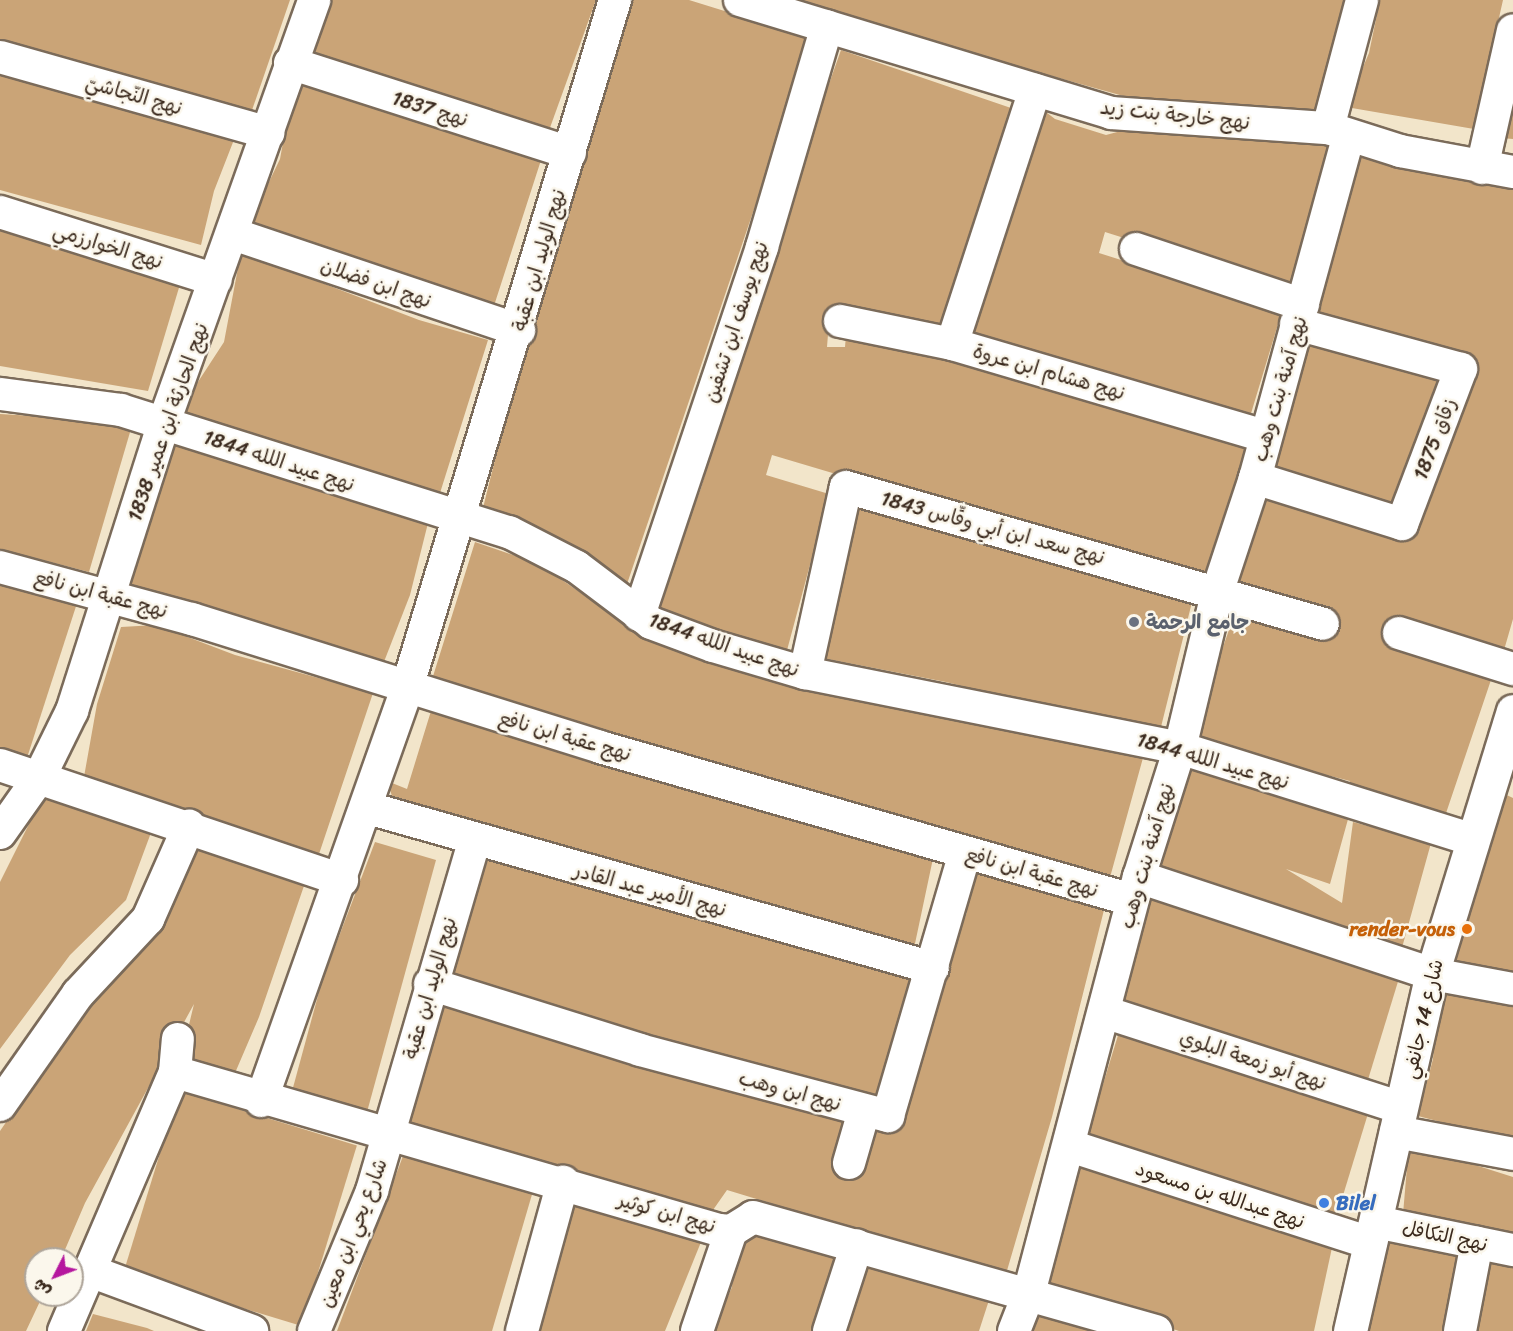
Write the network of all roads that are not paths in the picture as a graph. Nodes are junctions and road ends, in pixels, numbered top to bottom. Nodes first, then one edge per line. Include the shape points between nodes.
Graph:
1 (314, 0) edge
2 (615, 0) edge
3 (740, 0) edge
4 (1362, 0) edge
5 (827, 26) junction
6 (1513, 30) edge
7 (0, 57) edge
8 (290, 63) junction
9 (1035, 90) junction
10 (268, 133) junction
11 (1338, 134) junction
12 (570, 153) junction
13 (1482, 168) junction
14 (1513, 172) edge
15 (0, 212) edge
16 (233, 234) junction
17 (1136, 249) dead end
18 (216, 280) junction
19 (1300, 315) junction
20 (840, 321) dead end
21 (519, 330) junction
22 (952, 344) junction
23 (0, 394) edge
24 (163, 425) junction
25 (1265, 436) junction
26 (1255, 478) junction
27 (461, 519) junction
28 (0, 567) edge
29 (1218, 590) junction
30 (111, 596) junction
31 (639, 615) junction
32 (1323, 624) dead end
33 (1398, 633) dead end
34 (1513, 669) edge
35 (805, 673) junction
36 (407, 688) junction
37 (1513, 711) edge
38 (1180, 748) junction
39 (0, 765) edge
40 (1504, 772) edge
41 (39, 778) junction
42 (368, 808) junction
43 (189, 826) junction
44 (0, 833) edge
45 (1471, 839) junction
46 (474, 842) junction
47 (965, 853) junction
48 (342, 880) junction
49 (1136, 889) junction
50 (933, 968) junction
51 (1432, 974) junction
52 (430, 984) junction
53 (1513, 989) edge
54 (1104, 1012) junction
55 (178, 1039) dead end
56 (174, 1072) junction
57 (261, 1101) junction
58 (0, 1104) edge
59 (864, 1111) junction
60 (1399, 1120) junction
61 (388, 1135) junction
62 (1070, 1146) junction
63 (1513, 1154) edge
64 (849, 1163) dead end
65 (563, 1182) junction
66 (731, 1231) junction
67 (1374, 1232) junction
68 (1477, 1243) junction
69 (857, 1245) junction
70 (1513, 1250) edge
71 (90, 1271) junction
72 (1029, 1293) junction
73 (64, 1331) edge
74 (252, 1331) edge
75 (314, 1331) edge
76 (522, 1331) edge
77 (697, 1331) edge
78 (829, 1331) edge
79 (1014, 1331) edge
80 (1156, 1331) edge
81 (1350, 1331) edge
82 (1460, 1331) edge

1 - 8 street, نهج الحارثة ابن عمير 1838
2 - 12 street, نهج الوليد ابن عقبة
3 - 5 street, نهج خارجة بنت زيد
4 - 11 street, نهج آمنة بنت وهب
5 - 9 street, نهج خارجة بنت زيد
5 - 31 street, نهج يوسف ابن تشفين via 762,247
6 - 13 street
7 - 10 street, نهج النّجاشيّ
8 - 10 street, نهج الحارثة ابن عمير 1838
8 - 12 street, نهج 1837
9 - 11 street, نهج خارجة بنت زيد via 1111,113
9 - 22 street, نهج هشام ابن عروة
10 - 16 street, نهج الحارثة ابن عمير 1838
11 - 13 street, نهج خارجة بنت زيد
11 - 19 street, نهج آمنة بنت وهب
12 - 21 street, نهج الوليد ابن عقبة
13 - 14 street, نهج خارجة بنت زيد
15 - 18 street, نهج الخوارزمي
16 - 18 street, نهج الحارثة ابن عمير 1838
16 - 21 street, نهج ابن فضلان
17 - 19 street
18 - 24 street, نهج الحارثة ابن عمير 1838
19 - 25 street, نهج آمنة بنت وهب
19 - 26 street, زقاق 1875 via 1461,369 1402,524
20 - 22 street
21 - 27 street, نهج الوليد ابن عقبة
22 - 25 street, نهج هشام ابن عروة
23 - 24 street, نهج عبيد اللله 1844 via 121,410
24 - 27 street, نهج عبيد اللله 1844
24 - 30 street, نهج الحارثة ابن عمير 1838
25 - 26 street, نهج آمنة بنت وهب
26 - 29 street, نهج آمنة بنت وهب
27 - 31 street, نهج عبيد اللله 1844 via 543,546
27 - 36 street, نهج الوليد ابن عقبة
28 - 30 street, نهج عقبة ابن نافع
29 - 32 street, نهج سعد ابن أبي وقّاس 1843
29 - 35 street, نهج سعد ابن أبي وقّاس 1843 via 846,487
29 - 38 street, نهج آمنة بنت وهب
30 - 36 street, نهج عقبة ابن نافع
30 - 41 street, نهج الحارثة ابن عمير 1838 via 72,711
31 - 35 street, نهج عبيد اللله 1844 via 683,635
33 - 34 street
35 - 38 street, نهج عبيد اللله 1844
36 - 42 street, نهج الوليد ابن عقبة
36 - 47 street, نهج عقبة ابن نافع
37 - 40 street, شارع 14 جانفي
38 - 45 street, نهج عبيد اللله 1844
38 - 49 street, نهج آمنة بنت وهب
39 - 41 street
40 - 45 street, شارع 14 جانفي
41 - 43 street
41 - 44 street, نهج الحارثة ابن عمير 1838
42 - 46 street, نهج الأمير عبد القادر
42 - 48 street, نهج الوليد ابن عقبة
43 - 48 street
43 - 58 street via 148,919 78,994
45 - 51 street, شارع 14 جانفي
46 - 50 street, نهج الأمير عبد القادر
46 - 52 street, نهج الوليد ابن عقبة
47 - 49 street, نهج عقبة ابن نافع
47 - 50 street, نهج ابن وهب
48 - 57 street, نهج الوليد ابن عقبة
49 - 51 street, نهج عقبة ابن نافع
49 - 54 street, نهج آمنة بنت وهب
50 - 59 street, نهج ابن وهب via 891,1113
51 - 53 street, نهج عقبة ابن نافع
51 - 60 street, شارع 14 جانفي
52 - 59 street, نهج ابن وهب
52 - 61 street, نهج الوليد ابن عقبة
54 - 60 street, نهج أبو زمعة البلوي
54 - 62 street, نهج آمنة بنت وهب
55 - 56 street
56 - 57 street, نهج ابن كوثير
56 - 71 street
57 - 61 street, نهج ابن كوثير
59 - 64 street
60 - 63 street, نهج أبو زمعة البلوي
60 - 67 street, شارع 14 جانفي
61 - 65 street, نهج ابن كوثير
61 - 75 street, شارع يحي ابن معين via 360,1227
62 - 67 street, نهج عبدالله بن مسعود
62 - 72 street, نهج آمنة بنت وهب
65 - 66 street, نهج ابن كوثير
65 - 76 street
66 - 69 street, نهج ابن كوثير via 753,1217
66 - 77 street
67 - 68 street, نهج التكافل
67 - 81 street, شارع 14 جانفي
68 - 70 street, نهج التكافل
68 - 82 street
69 - 72 street, نهج ابن كوثير
69 - 78 street
71 - 73 street
71 - 74 street
72 - 79 street, نهج آمنة بنت وهب
72 - 80 street, نهج ابن كوثير

